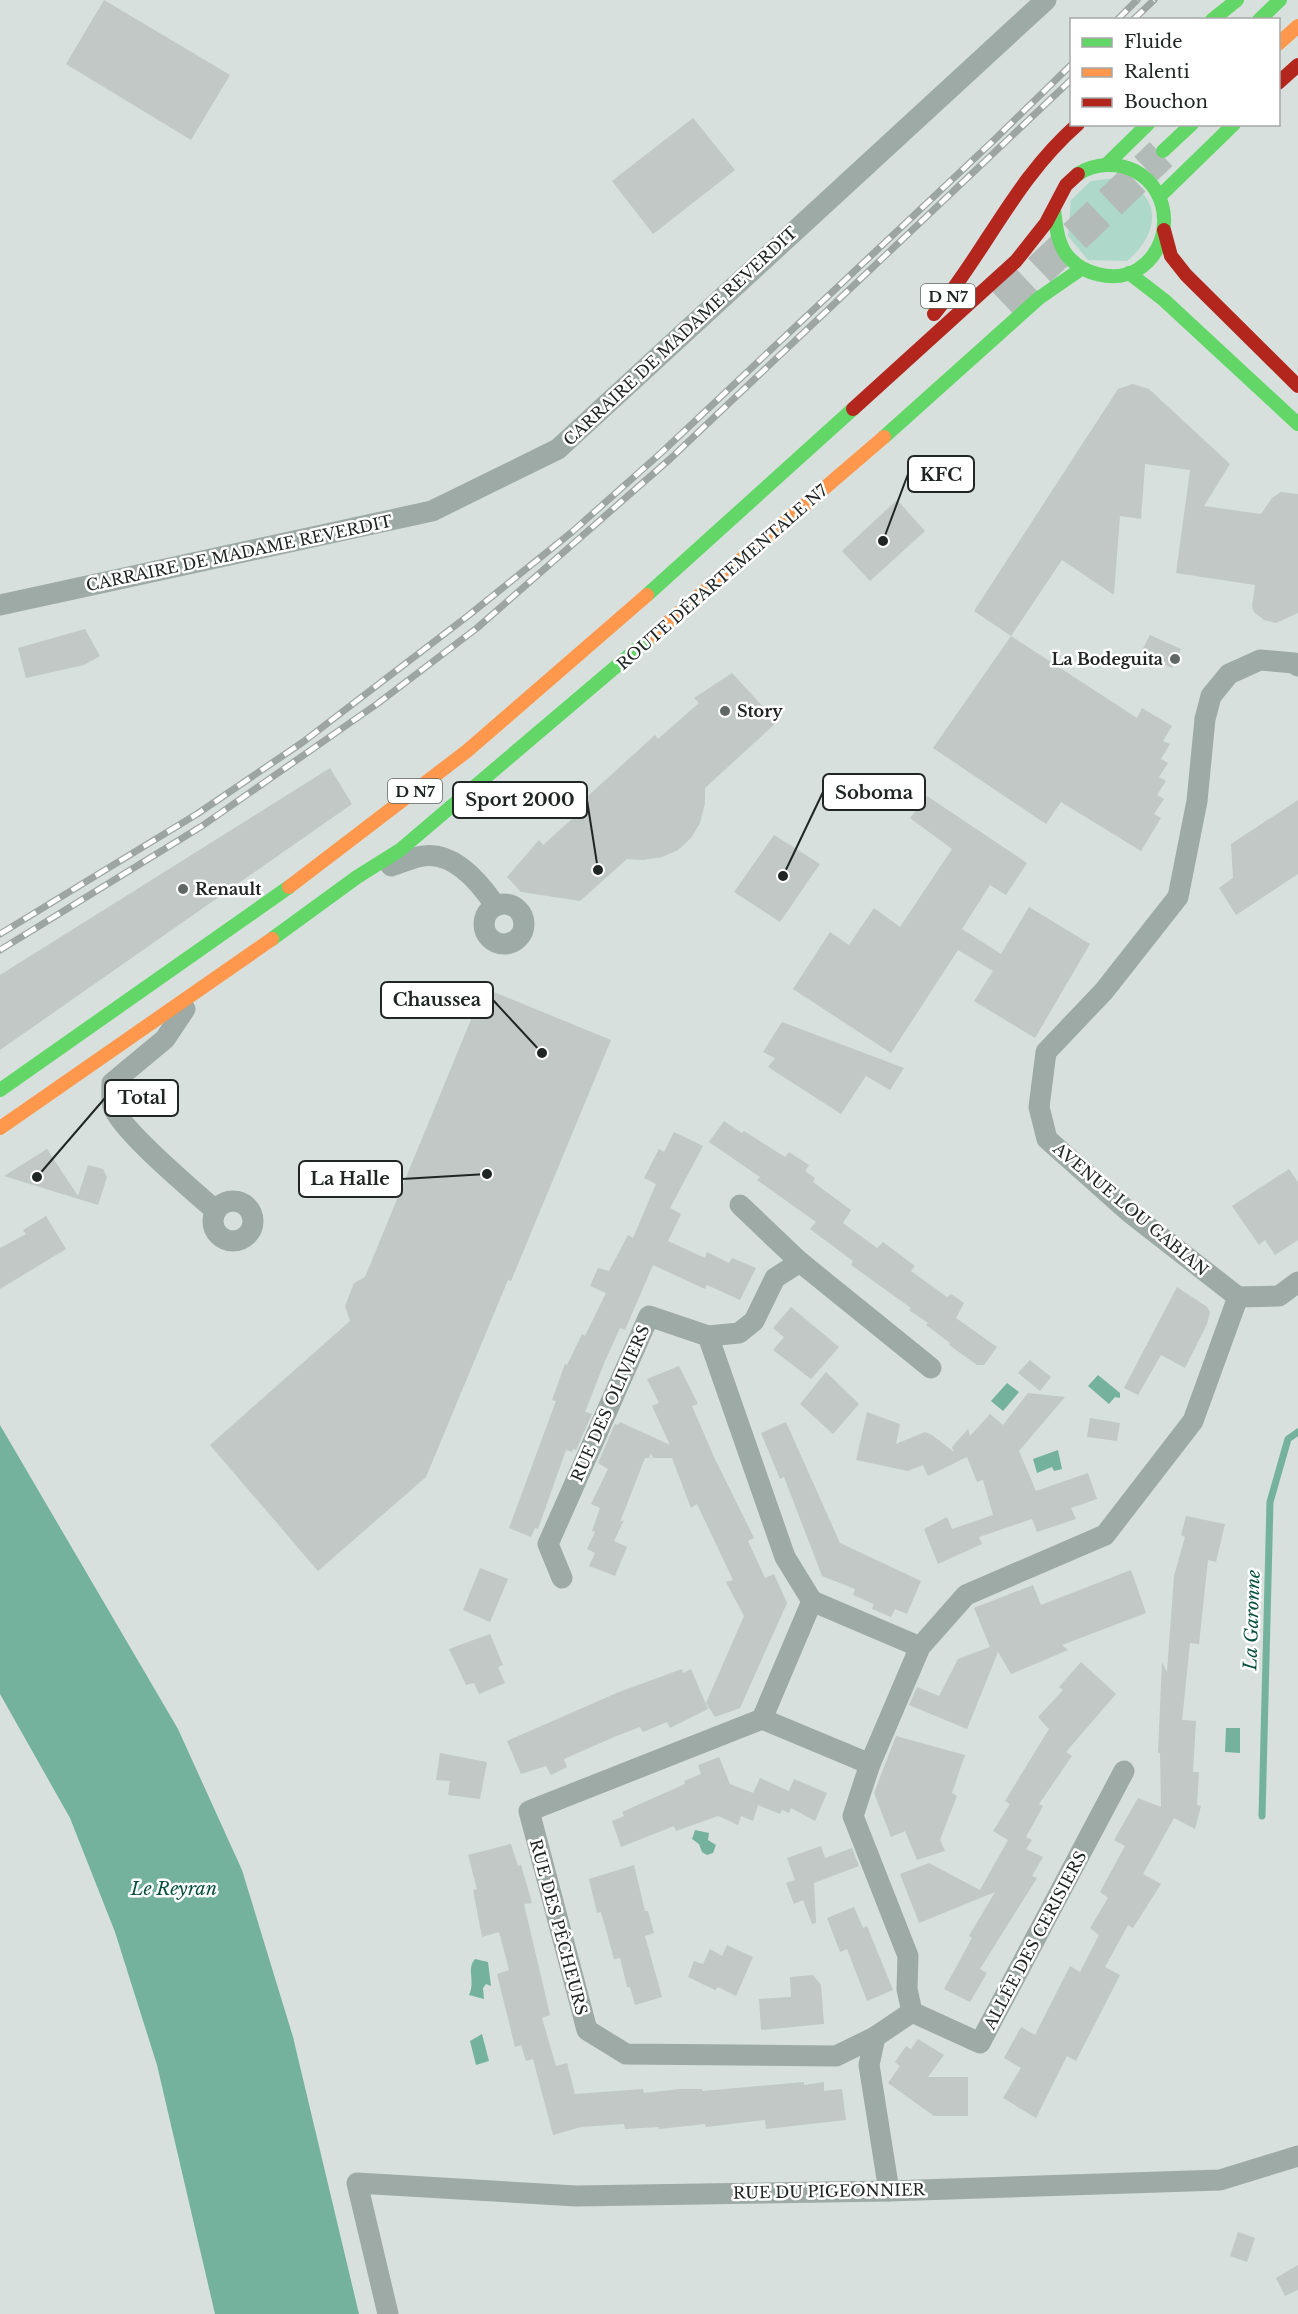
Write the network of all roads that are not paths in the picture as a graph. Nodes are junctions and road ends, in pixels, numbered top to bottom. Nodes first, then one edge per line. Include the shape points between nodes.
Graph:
1 (1046, 0) edge
2 (1237, 0) edge
3 (1280, 0) edge
4 (1214, 18) edge
5 (1261, 18) edge
6 (1298, 26) edge
7 (1280, 42) edge
8 (1298, 65) edge
9 (1280, 81) edge
10 (1298, 83) edge
11 (1280, 92) edge
12 (1076, 126) edge
13 (1146, 126) edge
14 (1190, 126) edge
15 (1232, 126) edge
16 (1163, 152) tunnel mouth
17 (1107, 164) junction
18 (1160, 196) junction
19 (1053, 210) junction
20 (1164, 230) junction
21 (1081, 269) junction
22 (1129, 273) junction
23 (1298, 386) edge
24 (1298, 424) edge
25 (801, 454) junction
26 (732, 548) dead end
27 (0, 605) edge
28 (1298, 666) edge
29 (357, 877) junction
30 (495, 905) dead end
31 (194, 996) junction
32 (0, 1090) edge
33 (0, 1128) edge
34 (740, 1204) dead end
35 (216, 1211) dead end
36 (800, 1262) junction
37 (1298, 1282) edge
38 (1238, 1297) junction
39 (708, 1336) junction
40 (931, 1368) dead end
41 (562, 1578) dead end
42 (812, 1601) junction
43 (920, 1647) junction
44 (762, 1719) junction
45 (870, 1764) junction
46 (1124, 1771) dead end
47 (912, 2012) junction
48 (875, 2037) junction
49 (1298, 2156) edge
50 (889, 2191) junction
51 (388, 2314) edge

1 - 27 street, CARRAIRE DE MADAME REVERDIT via 558,449 432,511
2 - 4 main road
3 - 5 main road
6 - 7 main road
8 - 9 main road
10 - 11 street
12 - 25 main road, D N7 via 1024,180 938,310 843,403
13 - 17 main road
14 - 16 main road
15 - 18 main road
17 - 18 main road via 1138,172
17 - 19 main road via 1072,177
18 - 20 main road via 1165,212
19 - 21 main road via 1058,244
19 - 25 main road, D N7 via 1016,261
20 - 22 main road via 1152,256
20 - 23 main road via 1171,256 1186,274
21 - 22 main road via 1109,277
21 - 29 main road, ROUTE DÉPARTEMENTALE N7 via 1039,298 851,467 483,782 400,850
22 - 24 main road via 1164,300
25 - 32 main road, D N7 via 647,595 467,751 329,859
26 - 29 main road, ROUTE DÉPARTEMENTALE N7 / D N7 via 392,841
28 - 38 street, AVENUE LOU GABIAN via 1260,660 1229,674 1211,696 1197,801 1178,897 1104,991 1046,1052 1039,1107 1047,1139 1130,1212
29 - 30 street, ROUTE DÉPARTEMENTALE N7 via 433,855 462,867
29 - 31 main road, ROUTE DÉPARTEMENTALE N7 / D N7
31 - 33 main road, ROUTE DÉPARTEMENTALE N7 / D N7
31 - 35 street, ROUTE DÉPARTEMENTALE N7 via 165,1039 112,1083 113,1106 142,1142
34 - 36 street
36 - 39 street via 775,1278 754,1321 739,1333
36 - 40 street
37 - 38 street via 1279,1296
38 - 43 street via 1193,1421 1106,1535 966,1595
39 - 41 street, RUE DES OLIVIERS via 649,1316 548,1544
39 - 42 street via 785,1557
42 - 43 street
42 - 44 street
43 - 45 street
44 - 45 street
44 - 48 street, RUE DES PÊCHEURS via 529,1811 587,2030 626,2054 836,2056
45 - 47 street via 853,1816 908,1956 907,1989
46 - 47 street, ALLÉE DES CERISIERS via 981,2043
47 - 48 street
48 - 50 street via 870,2065
49 - 50 street, RUE DU PIGEONNIER via 1220,2180
50 - 51 street, RUE DU PIGEONNIER via 576,2196 357,2183

